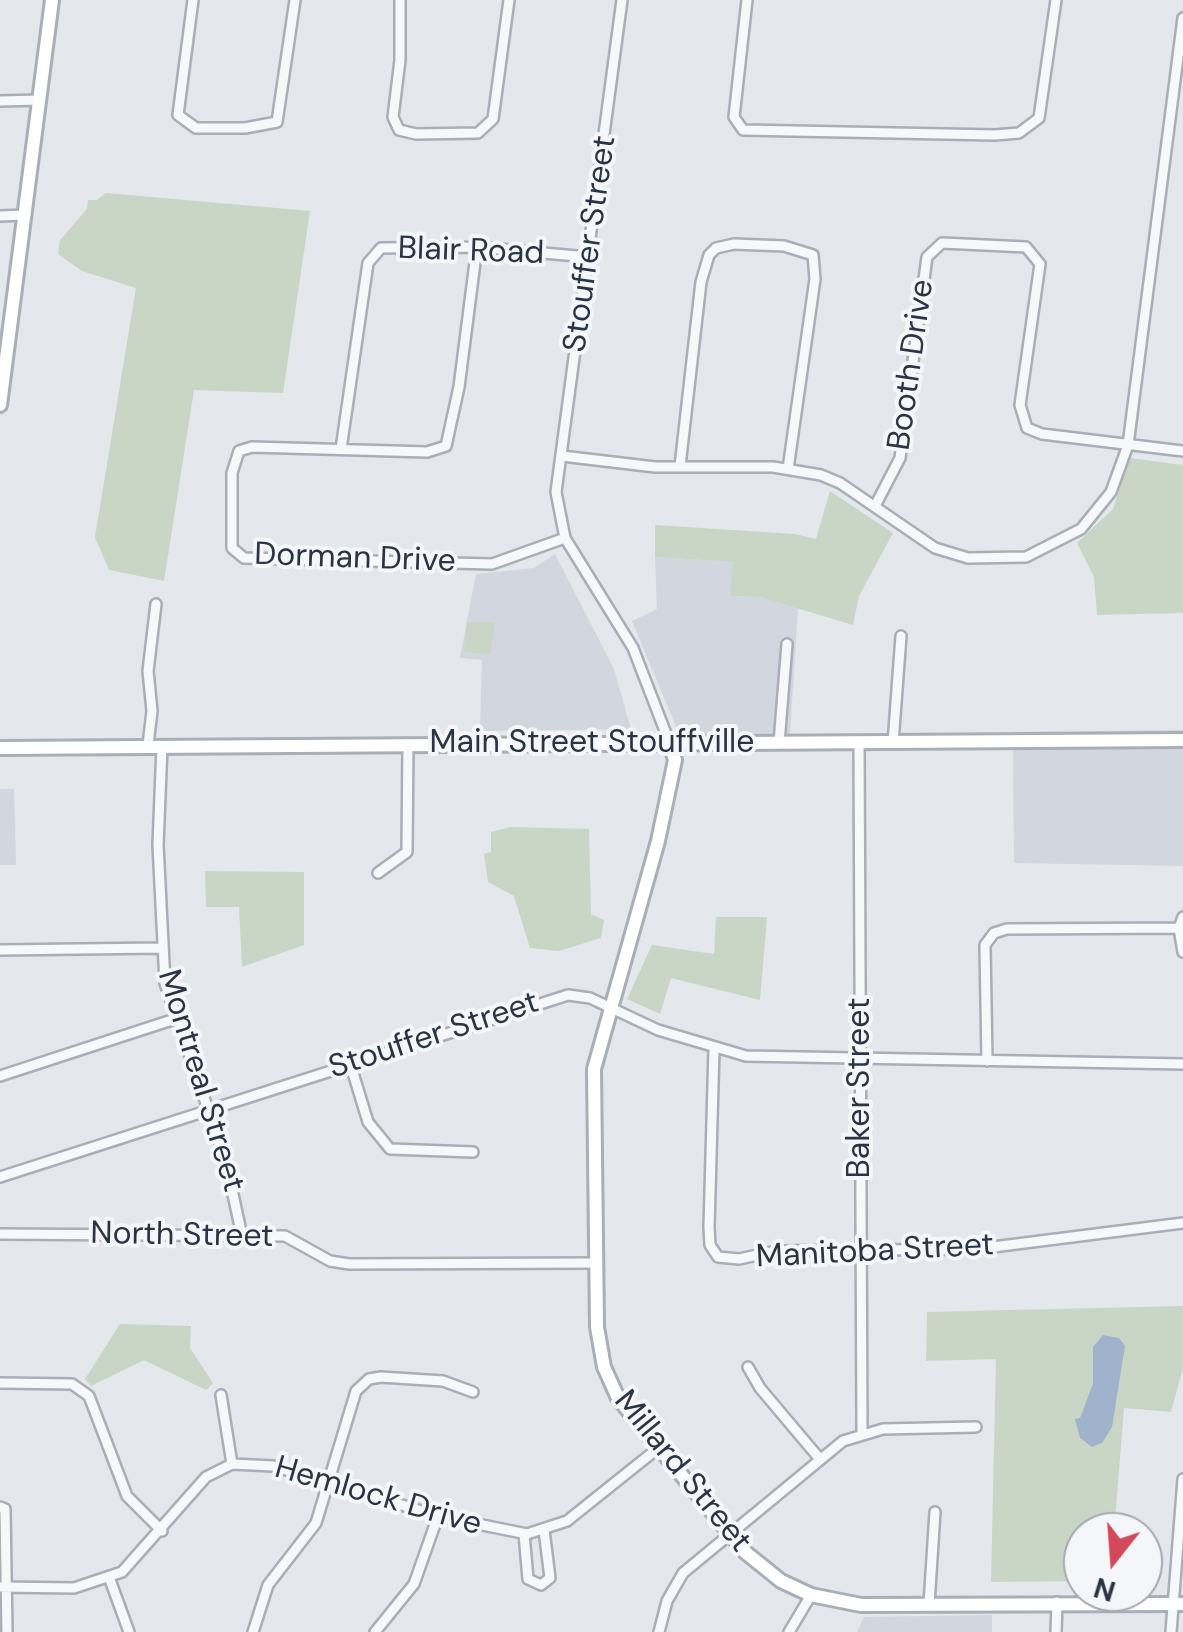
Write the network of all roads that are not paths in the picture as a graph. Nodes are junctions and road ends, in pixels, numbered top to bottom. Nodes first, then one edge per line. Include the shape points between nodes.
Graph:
1 (52, 0) edge
2 (192, 0) edge
3 (296, 0) edge
4 (400, 0) edge
5 (509, 0) edge
6 (622, 0) edge
7 (747, 0) edge
8 (1056, 0) edge
9 (1183, 18) edge
10 (40, 100) junction
11 (0, 101) edge
12 (26, 215) junction
13 (0, 216) edge
14 (476, 247) junction
15 (588, 258) junction
16 (0, 405) edge
17 (1128, 445) junction
18 (341, 448) junction
19 (1183, 451) edge
20 (562, 456) junction
21 (680, 466) junction
22 (788, 469) junction
23 (876, 506) junction
24 (565, 538) junction
25 (156, 604) dead end
26 (900, 636) dead end
27 (787, 644) dead end
28 (1183, 740) edge
29 (779, 743) junction
30 (860, 743) junction
31 (893, 743) junction
32 (408, 744) junction
33 (670, 744) junction
34 (155, 746) junction
35 (0, 748) edge
36 (378, 873) dead end
37 (1183, 916) edge
38 (1179, 928) junction
39 (160, 948) junction
40 (0, 950) edge
41 (1183, 952) edge
42 (612, 1008) junction
43 (178, 1018) junction
44 (714, 1049) junction
45 (860, 1060) junction
46 (987, 1061) junction
47 (350, 1063) junction
48 (1183, 1064) edge
49 (0, 1076) edge
50 (207, 1110) junction
51 (472, 1152) dead end
52 (0, 1178) edge
53 (1183, 1223) edge
54 (0, 1234) edge
55 (242, 1236) junction
56 (862, 1251) junction
57 (596, 1264) junction
58 (748, 1367) dead end
59 (0, 1383) edge
60 (473, 1392) dead end
61 (221, 1395) dead end
62 (976, 1428) dead end
63 (862, 1432) junction
64 (657, 1449) junction
65 (819, 1458) junction
66 (232, 1464) junction
67 (1183, 1479) edge
68 (328, 1482) junction
69 (0, 1507) edge
70 (935, 1512) dead end
71 (438, 1516) junction
72 (544, 1530) junction
73 (162, 1531) junction
74 (728, 1533) junction
75 (524, 1534) junction
76 (109, 1578) junction
77 (3, 1587) edge
78 (811, 1595) junction
79 (1057, 1602) junction
80 (930, 1604) junction
81 (1176, 1604) edge
82 (7, 1632) edge
83 (130, 1632) edge
84 (253, 1632) edge
85 (375, 1632) edge
86 (659, 1632) edge
87 (789, 1632) edge
88 (1056, 1632) edge
89 (1171, 1632) edge

1 - 10 street
2 - 3 street via 178,115 196,128 262,128 279,117
4 - 5 street via 392,116 400,130 442,134 478,133 492,119
6 - 15 street, Stouffer Street
7 - 8 street via 734,117 743,130 995,135 1029,129 1040,118
9 - 17 street
10 - 11 street
10 - 12 street
12 - 13 street
12 - 16 street
14 - 15 street, Blair Road
14 - 18 street, Blair Road via 392,246 373,254
14 - 18 street, Dorman Drive via 446,446 428,452
15 - 20 street, Stouffer Street
17 - 19 street
17 - 23 street via 1101,508 1081,529 1026,557 994,561 948,553
17 - 23 street, Booth Drive via 1027,428 1020,405 1040,264 1026,247 942,243 927,257 900,458
18 - 24 street, Dorman Drive via 239,451 230,537 237,554 492,564
20 - 21 street
20 - 24 street, Stouffer Street via 556,492
21 - 22 street
21 - 22 street via 702,282 716,248 734,244 813,255
22 - 23 street via 840,483
24 - 33 street, Stouffer Street via 633,648
25 - 34 street, Montreal Street via 148,670
26 - 31 street
27 - 29 street
28 - 31 street, Main Street Stouffville
29 - 30 street, Main Street Stouffville
29 - 33 street, Main Street Stouffville
30 - 31 street, Main Street Stouffville
30 - 45 street, Baker Street
32 - 33 street, Main Street Stouffville
32 - 34 street, Main Street Stouffville
32 - 36 street via 407,852
33 - 42 street, Stouffer Street via 675,760 658,842
34 - 35 street, Main Street Stouffville
34 - 39 street, Montreal Street
37 - 38 street
38 - 41 street
38 - 46 street via 994,933 985,944
39 - 40 street
39 - 43 street, Montreal Street
42 - 44 street
42 - 47 street, Stouffer Street via 578,995 551,998
42 - 57 street, Millard Street via 594,1070
43 - 49 street
43 - 50 street, Montreal Street
44 - 45 street via 764,1058
44 - 56 street, Manitoba Street via 709,1227 718,1257
45 - 46 street
45 - 56 street, Baker Street
46 - 48 street
47 - 50 street, Stouffer Street
47 - 51 street via 368,1122 390,1150
50 - 52 street, Stouffer Street
50 - 55 street, Montreal Street
53 - 56 street, Manitoba Street via 977,1249
54 - 55 street, North Street
55 - 57 street, North Street via 285,1236 338,1264
56 - 63 street, Baker Street
57 - 64 street, Millard Street via 604,1367 618,1398
58 - 65 street
59 - 73 street via 72,1384 89,1396 127,1496
60 - 68 street via 444,1380 369,1379 352,1400
61 - 66 street
62 - 63 street
63 - 65 street
64 - 72 street, Hemlock Drive via 568,1521
64 - 74 street, Millard Street
65 - 74 street
66 - 68 street, Hemlock Drive via 273,1466
66 - 73 street, Hemlock Drive via 206,1476
67 - 81 street
68 - 71 street, Hemlock Drive
68 - 84 street via 316,1523 268,1585
69 - 77 street
70 - 80 street
71 - 75 street, Hemlock Drive
71 - 85 street via 414,1584
72 - 75 street, Hemlock Drive
72 - 75 street via 550,1578 542,1585 528,1579
73 - 76 street, Hemlock Drive
74 - 78 street, Millard Street via 762,1568
74 - 86 street via 676,1582
76 - 77 street, Hemlock Drive via 74,1588
76 - 83 street
77 - 82 street
78 - 80 street, Millard Street via 839,1603
78 - 87 street
79 - 80 street, Millard Street
79 - 81 street, Millard Street
79 - 88 street
81 - 89 street

